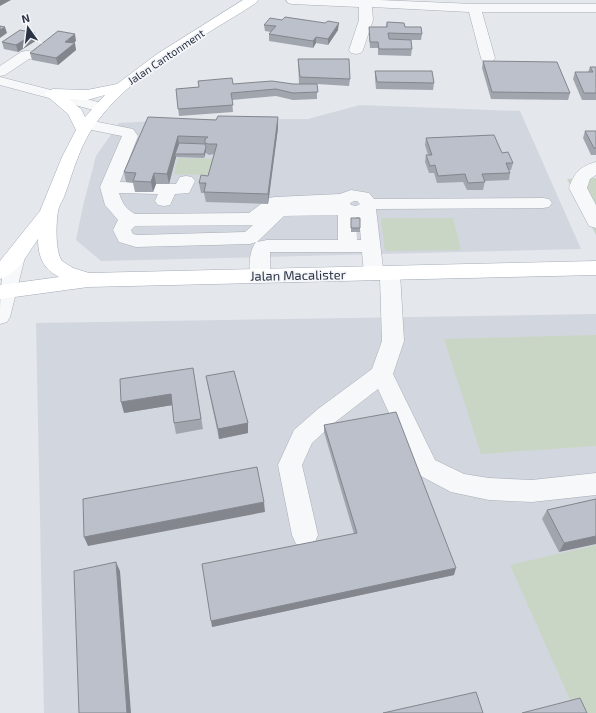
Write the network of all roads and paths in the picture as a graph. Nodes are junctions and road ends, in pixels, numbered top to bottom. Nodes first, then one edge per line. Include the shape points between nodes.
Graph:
1 (252, 0) edge
2 (292, 0) edge
3 (418, 3) edge
4 (365, 4) junction
5 (474, 8) junction
6 (596, 8) edge
7 (356, 50) dead end
8 (36, 51) edge
9 (488, 58) dead end
10 (0, 72) edge
11 (0, 81) edge
12 (122, 87) junction
13 (52, 94) junction
14 (101, 107) junction
15 (86, 127) junction
16 (596, 166) edge
17 (186, 181) dead end
18 (109, 186) junction
19 (168, 189) junction
20 (544, 203) dead end
21 (345, 206) junction
22 (368, 206) junction
23 (49, 210) junction
24 (132, 220) junction
25 (158, 220) junction
26 (596, 222) edge
27 (348, 246) junction
28 (371, 246) junction
29 (14, 257) joint
30 (596, 268) edge
31 (382, 273) junction
32 (260, 276) junction
33 (88, 280) junction
34 (2, 285) edge
35 (0, 317) edge
36 (382, 374) junction
37 (596, 484) edge
38 (304, 535) dead end

1 - 12 main road, Jalan Cantonment via 164,56
2 - 4 street
3 - 4 street
3 - 5 street
4 - 7 street via 366,20
5 - 6 street
5 - 9 street
8 - 10 street
11 - 13 street
12 - 13 main road via 87,95
12 - 14 main road, Jalan Cantonment
13 - 14 street
13 - 15 main road via 75,112
14 - 15 main road, Jalan Cantonment
15 - 18 street via 127,132 130,136
15 - 23 main road, Jalan Cantonment via 74,147
16 - 26 street via 582,176 578,188
17 - 19 street via 183,189
18 - 19 street
18 - 24 street via 114,205
19 - 25 street
20 - 22 street
21 - 22 street via 351,195 366,199
21 - 24 street via 279,211 250,238 136,241 126,238 122,230 126,223
21 - 25 street via 275,202 254,219
21 - 27 street
22 - 28 street
23 - 29 main road
23 - 33 main road via 49,257 54,266
24 - 25 street
27 - 28 street
27 - 32 street via 262,247
28 - 31 street
29 - 34 street
30 - 31 main road, Jalan Macalister
31 - 32 main road, Jalan Macalister
31 - 36 street via 393,341
32 - 33 main road, Jalan Macalister
33 - 34 main road, Jalan Macalister
34 - 35 street
36 - 37 street via 426,467 460,484 489,489 532,491
36 - 38 street via 326,416 303,437 290,465

